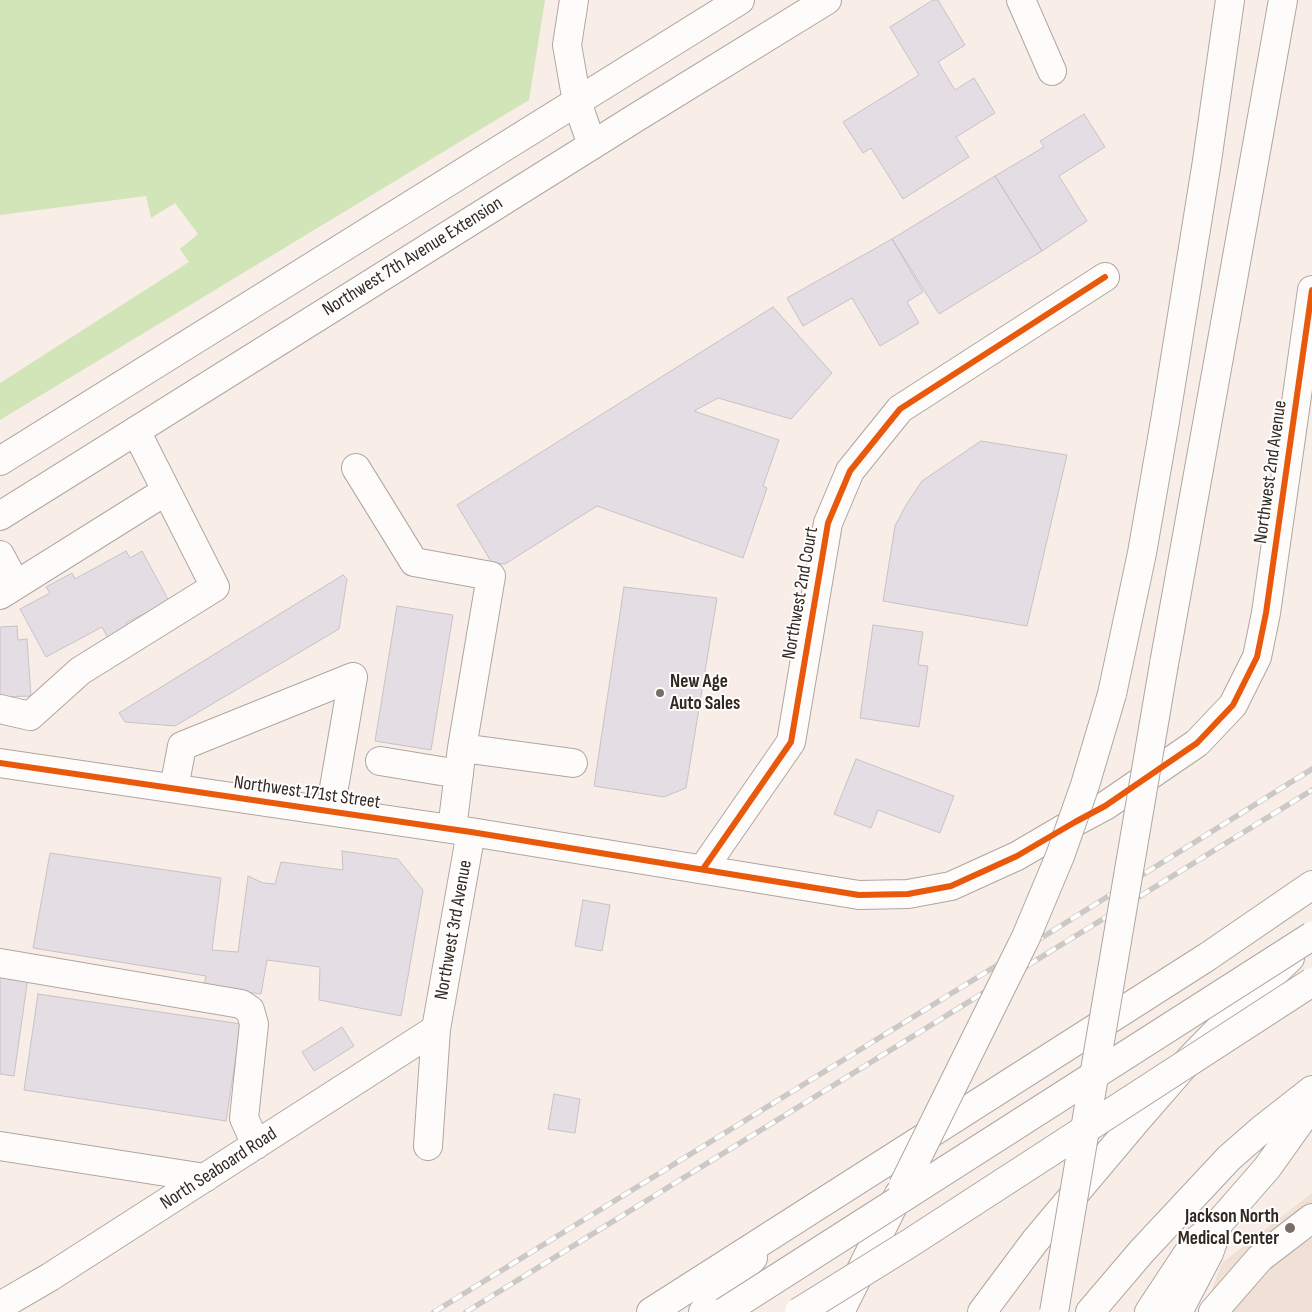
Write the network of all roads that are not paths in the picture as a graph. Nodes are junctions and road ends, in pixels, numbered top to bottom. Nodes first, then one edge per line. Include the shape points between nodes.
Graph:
1 (574, 0) edge
2 (740, 0) edge
3 (828, 0) edge
4 (1021, 0) edge
5 (1230, 0) edge
6 (1283, 0) edge
7 (1052, 71) dead end
8 (577, 102) junction
9 (592, 145) junction
10 (1104, 277) dead end
11 (1312, 290) edge
12 (136, 431) junction
13 (0, 461) edge
14 (356, 468) dead end
15 (166, 491) junction
16 (0, 516) edge
17 (0, 555) edge
18 (8, 590) edge
19 (0, 709) edge
20 (380, 761) dead end
21 (460, 761) junction
22 (0, 763) edge
23 (573, 763) dead end
24 (174, 788) junction
25 (1104, 806) joint
26 (330, 811) junction
27 (462, 830) junction
28 (703, 869) junction
29 (1312, 885) edge
30 (1312, 938) edge
31 (0, 963) edge
32 (1312, 982) edge
33 (436, 1029) junction
34 (1312, 1090) edge
35 (1312, 1105) edge
36 (256, 1145) junction
37 (0, 1146) edge
38 (428, 1146) dead end
39 (205, 1178) junction
40 (1312, 1218) edge
41 (1219, 1223) junction
42 (781, 1228) junction
43 (0, 1306) edge
44 (651, 1312) edge
45 (703, 1312) edge
46 (724, 1312) edge
47 (799, 1312) edge
48 (840, 1312) edge
49 (982, 1312) edge
50 (1054, 1312) edge
51 (1090, 1312) edge
52 (1149, 1312) edge
53 (1178, 1312) edge
54 (1213, 1312) edge

1 - 8 main road via 567,45
2 - 8 main road
3 - 9 main road, Northwest 7th Avenue Extension
4 - 7 main road
5 - 48 main road, bridge via 1207,161 1142,553 1112,694 1085,785 1026,937
6 - 50 main road, bridge via 1164,664
8 - 9 main road
8 - 13 main road
9 - 12 main road, Northwest 7th Avenue Extension
10 - 28 main road, Northwest 2nd Court via 900,409 850,471 828,523 791,742
11 - 25 main road, Northwest 2nd Avenue via 1257,658 1234,705 1198,743
12 - 15 main road
12 - 16 main road, Northwest 7th Avenue Extension
14 - 21 main road, Northwest 3rd Avenue via 414,562 491,576
15 - 18 main road
15 - 19 main road via 215,587 80,671 30,716
17 - 18 main road
20 - 21 main road
21 - 23 main road
21 - 27 main road, Northwest 3rd Avenue
22 - 24 main road, Northwest 171st Street
24 - 26 main road, Northwest 171st Street
24 - 26 main road via 182,746 353,677
25 - 28 main road, Northwest 171st Street via 1017,856 951,886 908,894 859,894
26 - 27 main road, Northwest 171st Street
27 - 28 main road, Northwest 171st Street
27 - 33 main road, Northwest 3rd Avenue
29 - 42 main road via 1198,962
30 - 46 main road, bridge
30 - 49 main road via 1190,1059 1035,1241
31 - 36 main road via 241,1004 250,1010 254,1024 244,1118
32 - 47 main road, bridge
33 - 36 main road, North Seaboard Road
33 - 38 main road, Northwest 3rd Avenue
34 - 51 main road via 1229,1158
35 - 41 main road via 1267,1168
36 - 39 main road, North Seaboard Road
37 - 39 main road
39 - 43 main road, North Seaboard Road
40 - 54 main road via 1260,1258
41 - 52 main road via 1196,1241
41 - 53 main road via 1209,1253
42 - 44 main road
42 - 45 main road

